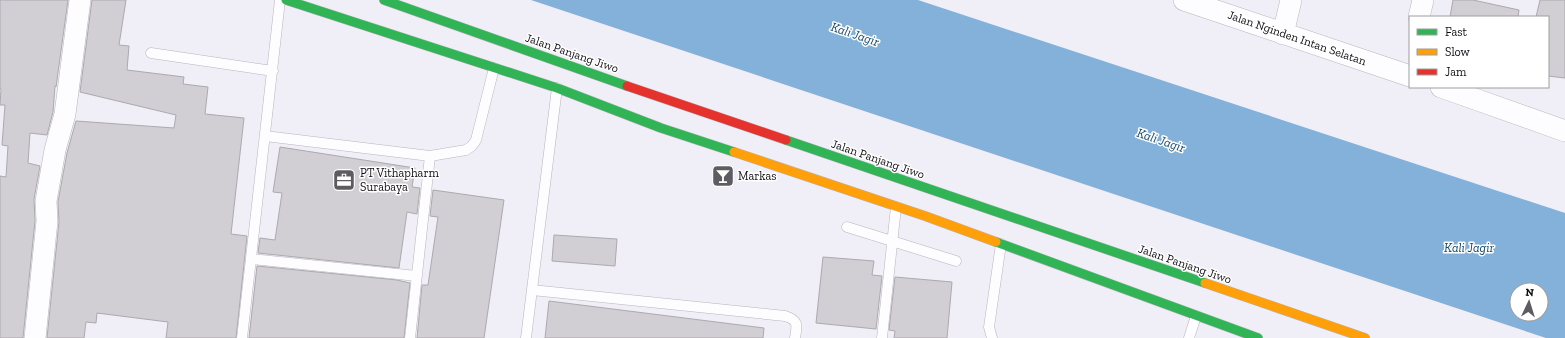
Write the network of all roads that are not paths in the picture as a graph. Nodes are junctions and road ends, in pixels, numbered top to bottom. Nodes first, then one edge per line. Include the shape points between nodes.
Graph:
1 (80, 0) edge
2 (280, 0) edge
3 (286, 0) edge
4 (384, 0) edge
5 (1184, 0) edge
6 (1291, 0) edge
7 (1423, 0) edge
8 (1419, 16) edge
9 (1283, 34) junction
10 (151, 53) dead end
11 (494, 68) junction
12 (1409, 70) edge
13 (273, 71) junction
14 (557, 88) junction
15 (1444, 88) edge
16 (621, 98) junction
17 (670, 101) junction
18 (664, 109) dead end
19 (661, 118) dead end
20 (661, 128) junction
21 (1565, 131) edge
22 (265, 136) junction
23 (430, 156) junction
24 (896, 207) junction
25 (846, 227) dead end
26 (893, 242) junction
27 (1001, 244) junction
28 (251, 259) junction
29 (956, 261) dead end
30 (417, 276) junction
31 (532, 290) junction
32 (1196, 316) junction
33 (35, 338) edge
34 (242, 338) edge
35 (410, 338) edge
36 (526, 338) edge
37 (796, 338) edge
38 (882, 338) edge
39 (992, 338) edge
40 (1189, 338) edge
41 (1258, 338) edge
42 (1365, 338) edge

1 - 33 street via 65,114 55,150 46,201 47,221
2 - 13 lane
3 - 11 main road, Jalan Panjang Jiwo
4 - 16 main road, Jalan Panjang Jiwo
5 - 9 street, Jalan Nginden Intan Selatan
6 - 9 street
7 - 8 street
9 - 12 street, Jalan Nginden Intan Selatan
10 - 13 lane
11 - 14 main road, Jalan Panjang Jiwo
11 - 23 lane via 476,140 472,146 466,150
13 - 22 lane
14 - 16 main road, Jalan Panjang Jiwo
14 - 31 lane
15 - 21 street
16 - 17 main road, Jalan Panjang Jiwo
16 - 20 main road, Jalan Panjang Jiwo
17 - 18 main road
17 - 42 main road, Jalan Panjang Jiwo
19 - 20 main road
20 - 24 main road, Jalan Panjang Jiwo
22 - 23 lane
22 - 28 lane
23 - 30 lane
24 - 26 lane
24 - 27 main road, Jalan Panjang Jiwo
25 - 26 lane
26 - 29 lane
26 - 38 lane
27 - 32 main road, Jalan Panjang Jiwo
27 - 39 lane via 990,326
28 - 30 lane
28 - 34 lane
30 - 35 lane
31 - 36 lane
31 - 37 lane via 785,316 795,321
32 - 40 lane
32 - 41 main road, Jalan Panjang Jiwo

